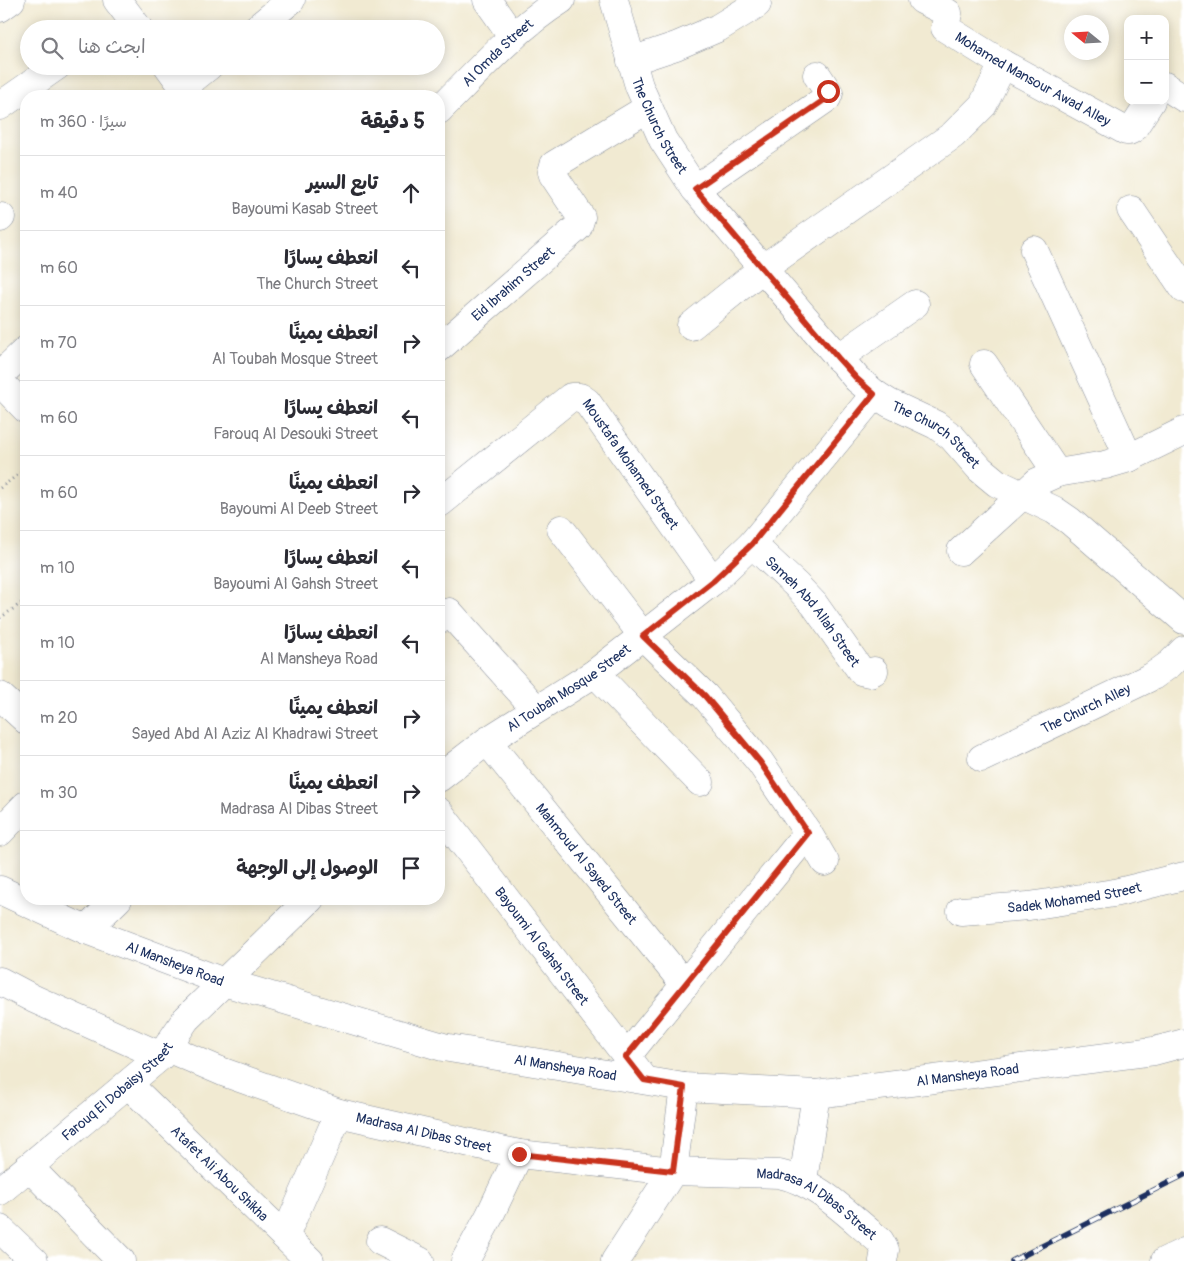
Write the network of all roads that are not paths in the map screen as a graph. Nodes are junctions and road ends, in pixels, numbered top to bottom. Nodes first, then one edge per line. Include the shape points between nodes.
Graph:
1 (11, 0) edge
2 (291, 0) edge
3 (487, 0) edge
4 (561, 0) edge
5 (614, 0) edge
6 (922, 0) edge
7 (758, 4) dead end
8 (0, 8) edge
9 (267, 20) edge
10 (513, 37) junction
11 (631, 61) junction
12 (1003, 64) junction
13 (44, 75) edge
14 (194, 75) edge
15 (817, 75) dead end
16 (181, 83) edge
17 (1169, 89) edge
18 (23, 90) edge
19 (20, 92) edge
20 (1184, 98) edge
21 (445, 104) edge
22 (1148, 105) edge
23 (0, 106) edge
24 (648, 108) junction
25 (695, 189) junction
26 (1132, 210) dead end
27 (1034, 250) dead end
28 (762, 269) junction
29 (1184, 288) edge
30 (915, 304) dead end
31 (691, 326) dead end
32 (445, 343) edge
33 (20, 356) edge
34 (838, 358) junction
35 (984, 364) dead end
36 (0, 375) edge
37 (0, 382) edge
38 (874, 394) junction
39 (20, 403) edge
40 (1184, 431) edge
41 (1129, 458) junction
42 (1057, 473) junction
43 (1021, 496) junction
44 (445, 499) edge
45 (561, 528) dead end
46 (752, 544) junction
47 (961, 551) dead end
48 (713, 581) junction
49 (445, 617) edge
50 (1184, 620) edge
51 (643, 636) junction
52 (1184, 650) edge
53 (874, 671) dead end
54 (595, 673) junction
55 (0, 696) edge
56 (536, 710) junction
57 (20, 714) edge
58 (487, 741) junction
59 (982, 758) dead end
60 (445, 773) edge
61 (700, 782) dead end
62 (20, 811) edge
63 (445, 820) edge
64 (0, 832) edge
65 (808, 833) junction
66 (825, 862) dead end
67 (1184, 876) edge
68 (0, 890) edge
69 (20, 899) edge
70 (32, 905) edge
71 (112, 905) edge
72 (304, 905) edge
73 (961, 911) dead end
74 (86, 930) junction
75 (0, 981) edge
76 (224, 982) junction
77 (685, 985) junction
78 (1184, 1043) edge
79 (164, 1052) junction
80 (626, 1057) junction
81 (644, 1080) junction
82 (128, 1084) junction
83 (684, 1087) junction
84 (816, 1094) junction
85 (339, 1113) junction
86 (519, 1154) junction
87 (29, 1167) junction
88 (673, 1171) junction
89 (803, 1181) junction
90 (0, 1191) edge
91 (0, 1228) edge
92 (285, 1236) junction
93 (380, 1241) dead end
94 (881, 1251) edge
95 (1184, 1252) edge
96 (34, 1261) edge
97 (121, 1261) edge
98 (310, 1261) edge
99 (420, 1261) edge
100 (466, 1261) edge
101 (615, 1261) edge
102 (1165, 1261) edge

1 - 8 street
2 - 9 street
3 - 10 street
4 - 10 street, Al Omda Street
5 - 11 street, The Church Street
6 - 12 street, Mohamed Mansour Awad Alley via 948,13 945,28
7 - 11 street via 718,28
10 - 21 street, Al Omda Street
11 - 24 street, The Church Street
12 - 22 street, Mohamed Mansour Awad Alley via 1128,131 1133,129
12 - 28 street via 983,105 953,135
13 - 18 street
14 - 16 street
15 - 25 street via 829,92 827,98
17 - 20 street
19 - 23 street
24 - 25 street, The Church Street via 663,140
24 - 32 street, Eid Ibrahim Street via 554,165 553,175 581,217 578,227
25 - 28 street, The Church Street
26 - 29 street
27 - 41 street
28 - 31 street
28 - 34 street, The Church Street
30 - 34 street
33 - 36 street
34 - 38 street, The Church Street
35 - 42 street
37 - 39 street
38 - 43 street, The Church Street via 936,425 952,437 980,469
38 - 46 street, Al Toubah Mosque Street
40 - 41 street
41 - 42 street
42 - 43 street via 1036,482
43 - 47 street
43 - 50 street, The Church Street via 1054,510 1070,522
44 - 48 street, Moustafa Mohamed Street via 571,397 580,397 587,402
45 - 51 street
46 - 48 street, Al Toubah Mosque Street
46 - 53 street, Sameh Abd Allah Street via 814,604 861,671
48 - 51 street, Al Toubah Mosque Street
49 - 56 street
51 - 54 street, Al Toubah Mosque Street
51 - 65 street via 705,696 760,762
52 - 59 street, The Church Alley via 1153,676
54 - 56 street, Al Toubah Mosque Street
54 - 61 street
55 - 57 street
56 - 58 street, Al Toubah Mosque Street
58 - 60 street, Al Toubah Mosque Street
58 - 77 street, Mahmoud Al Sayed Street
62 - 64 street
63 - 80 street, Bayoumi Al Gahsh Street
65 - 66 street
65 - 77 street
67 - 73 street, Sadek Mohamed Street via 1114,893 1028,906
68 - 69 street, Al Mansheya Road
70 - 74 street, Al Mansheya Road
71 - 74 street
72 - 76 street
74 - 76 street, Al Mansheya Road
75 - 79 street, Madrasa Al Dibas Street via 34,999
76 - 79 street, Farouq El Dobaisy Street via 186,1019
76 - 81 street, Al Mansheya Road via 442,1047
77 - 80 street
78 - 84 street, Al Mansheya Road via 1154,1051
79 - 82 street, Farouq El Dobaisy Street
79 - 85 street, Madrasa Al Dibas Street
80 - 81 street, Bayoumi Al Gahsh Street
81 - 83 street, Al Mansheya Road
82 - 87 street, Farouq El Dobaisy Street
82 - 92 street, Atafet Ali Abou Shikha
83 - 84 street, Al Mansheya Road
83 - 88 street
84 - 89 street
85 - 86 street, Madrasa Al Dibas Street
85 - 92 street
86 - 88 street, Madrasa Al Dibas Street
86 - 100 street
87 - 90 street, Farouq El Dobaisy Street
87 - 97 street
88 - 89 street, Madrasa Al Dibas Street via 779,1174
88 - 101 street
89 - 94 street, Madrasa Al Dibas Street via 818,1191
91 - 96 street
92 - 98 street, Atafet Ali Abou Shikha
93 - 99 street
95 - 102 street

